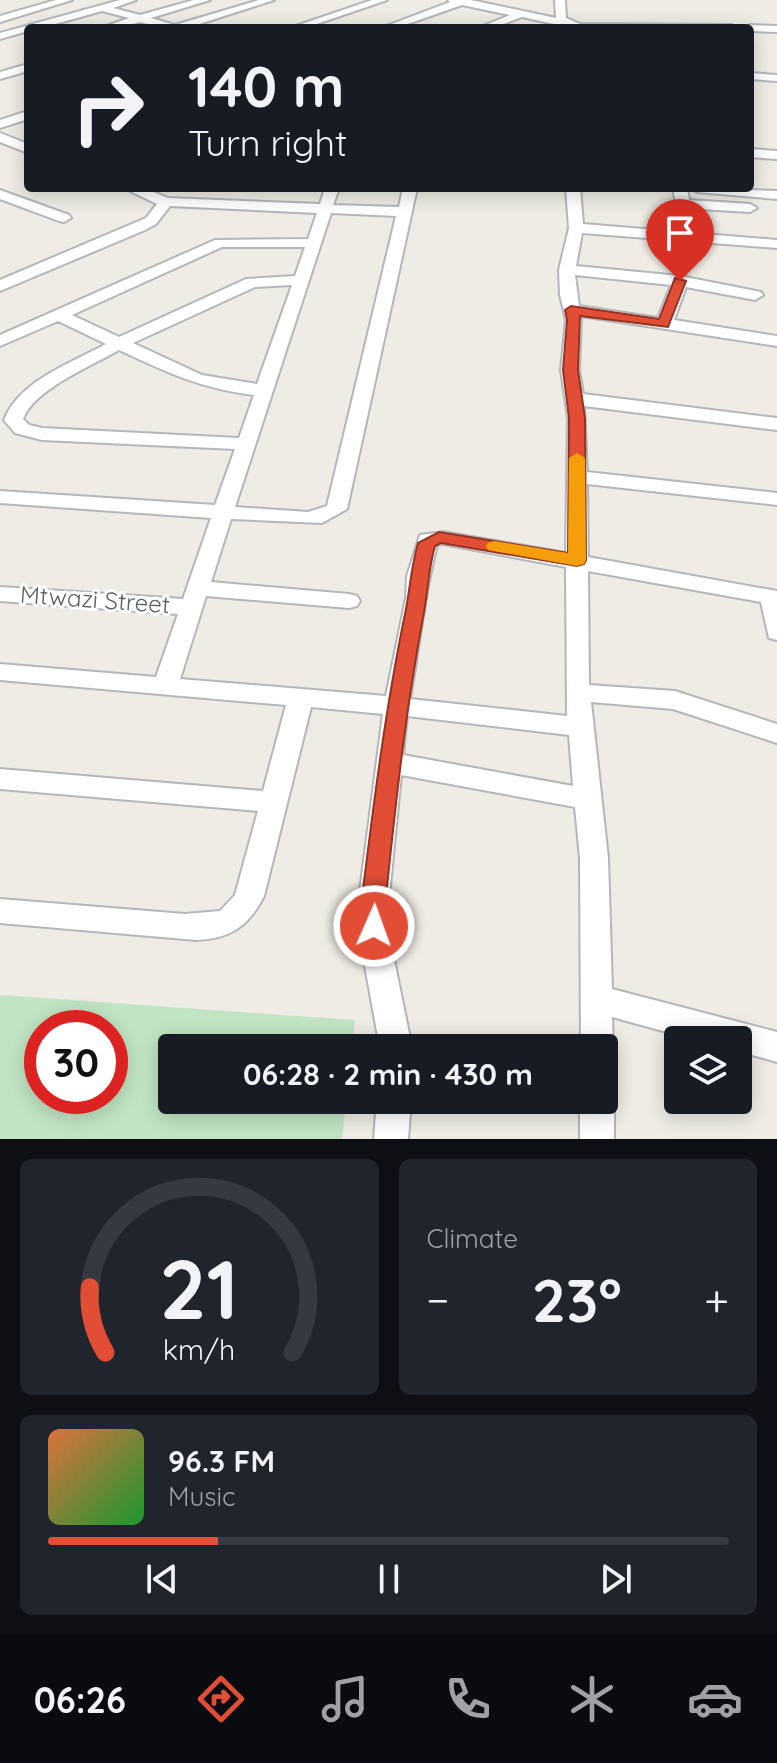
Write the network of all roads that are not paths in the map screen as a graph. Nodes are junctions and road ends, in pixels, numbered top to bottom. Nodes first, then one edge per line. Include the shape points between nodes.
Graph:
1 (67, 0) edge
2 (77, 0) edge
3 (131, 0) edge
4 (205, 0) edge
5 (269, 0) edge
6 (382, 0) edge
7 (560, 0) edge
8 (460, 1) edge
9 (102, 8) junction
10 (519, 15) junction
11 (141, 18) junction
12 (0, 19) edge
13 (47, 24) edge
14 (120, 24) edge
15 (158, 24) edge
16 (183, 24) edge
17 (307, 24) edge
18 (397, 24) edge
19 (494, 24) edge
20 (553, 24) edge
21 (560, 24) edge
22 (754, 28) edge
23 (777, 29) edge
24 (24, 30) edge
25 (1, 35) edge
26 (24, 68) edge
27 (0, 76) edge
28 (754, 76) edge
29 (777, 78) edge
30 (24, 116) edge
31 (0, 124) edge
32 (0, 137) edge
33 (24, 147) edge
34 (754, 153) edge
35 (777, 155) edge
36 (141, 192) edge
37 (331, 192) edge
38 (409, 192) edge
39 (573, 192) edge
40 (680, 192) edge
41 (743, 192) edge
42 (0, 194) edge
43 (777, 195) edge
44 (166, 202) junction
45 (325, 208) junction
46 (750, 208) dead end
47 (406, 212) junction
48 (64, 218) dead end
49 (576, 228) junction
50 (313, 243) junction
51 (777, 244) edge
52 (567, 270) junction
53 (301, 280) junction
54 (680, 281) junction
55 (0, 286) edge
56 (755, 295) dead end
57 (571, 310) junction
58 (58, 315) junction
59 (664, 324) junction
60 (0, 341) edge
61 (777, 341) edge
62 (119, 343) junction
63 (262, 390) junction
64 (575, 399) junction
65 (7, 424) edge
66 (777, 424) edge
67 (245, 444) junction
68 (577, 477) junction
69 (0, 497) edge
70 (777, 499) edge
71 (222, 513) junction
72 (577, 560) junction
73 (0, 594) edge
74 (193, 597) junction
75 (774, 598) edge
76 (349, 601) dead end
77 (777, 632) edge
78 (0, 672) edge
79 (165, 686) junction
80 (578, 693) junction
81 (301, 697) junction
82 (396, 706) junction
83 (582, 727) junction
84 (777, 734) edge
85 (391, 763) junction
86 (0, 779) edge
87 (590, 799) junction
88 (272, 802) junction
89 (0, 911) edge
90 (596, 999) junction
91 (393, 1034) edge
92 (597, 1034) edge
93 (777, 1047) edge
94 (393, 1114) edge
95 (597, 1114) edge
96 (391, 1139) edge
97 (597, 1139) edge

1 - 12 street
2 - 9 street
3 - 9 street
4 - 11 street
5 - 16 street
6 - 17 street
7 - 21 street
8 - 10 street
8 - 18 street
9 - 11 street
9 - 13 street
10 - 19 street
10 - 20 street
11 - 14 street
11 - 15 street
22 - 23 street
24 - 25 street
26 - 27 street
28 - 29 street
30 - 31 street
32 - 33 street
34 - 35 street
36 - 44 street
37 - 45 street
38 - 47 street
39 - 49 street
40 - 46 street via 685,205
41 - 43 street
42 - 48 street
44 - 45 street
44 - 55 street via 140,227
45 - 47 street
45 - 50 street
47 - 71 street via 340,505 317,518
49 - 51 street
49 - 52 street
50 - 53 street
50 - 58 street via 220,243
52 - 54 street
52 - 57 street
53 - 62 street via 252,282
53 - 63 street
54 - 56 street
54 - 59 street
57 - 59 street
57 - 64 street
58 - 60 street
58 - 62 street
59 - 61 street
62 - 63 street via 209,383
62 - 65 street via 33,392
63 - 67 street
64 - 66 street
64 - 68 street
65 - 67 street via 42,434
67 - 71 street
68 - 70 street
68 - 72 street
69 - 71 street
71 - 74 street
72 - 75 street
72 - 80 street
72 - 82 street via 430,539 419,569
73 - 74 street, Mtwazi Street
74 - 76 street, Mtwazi Street
74 - 79 street
75 - 77 street
78 - 79 street
79 - 81 street
80 - 83 street
80 - 84 street via 656,696
81 - 82 street
81 - 88 street
82 - 83 street
82 - 85 street
83 - 87 street
85 - 87 street
85 - 91 street via 373,906
86 - 88 street
87 - 90 street
88 - 89 street via 249,896 227,924 195,928
90 - 92 street
90 - 93 street
94 - 96 street
95 - 97 street

